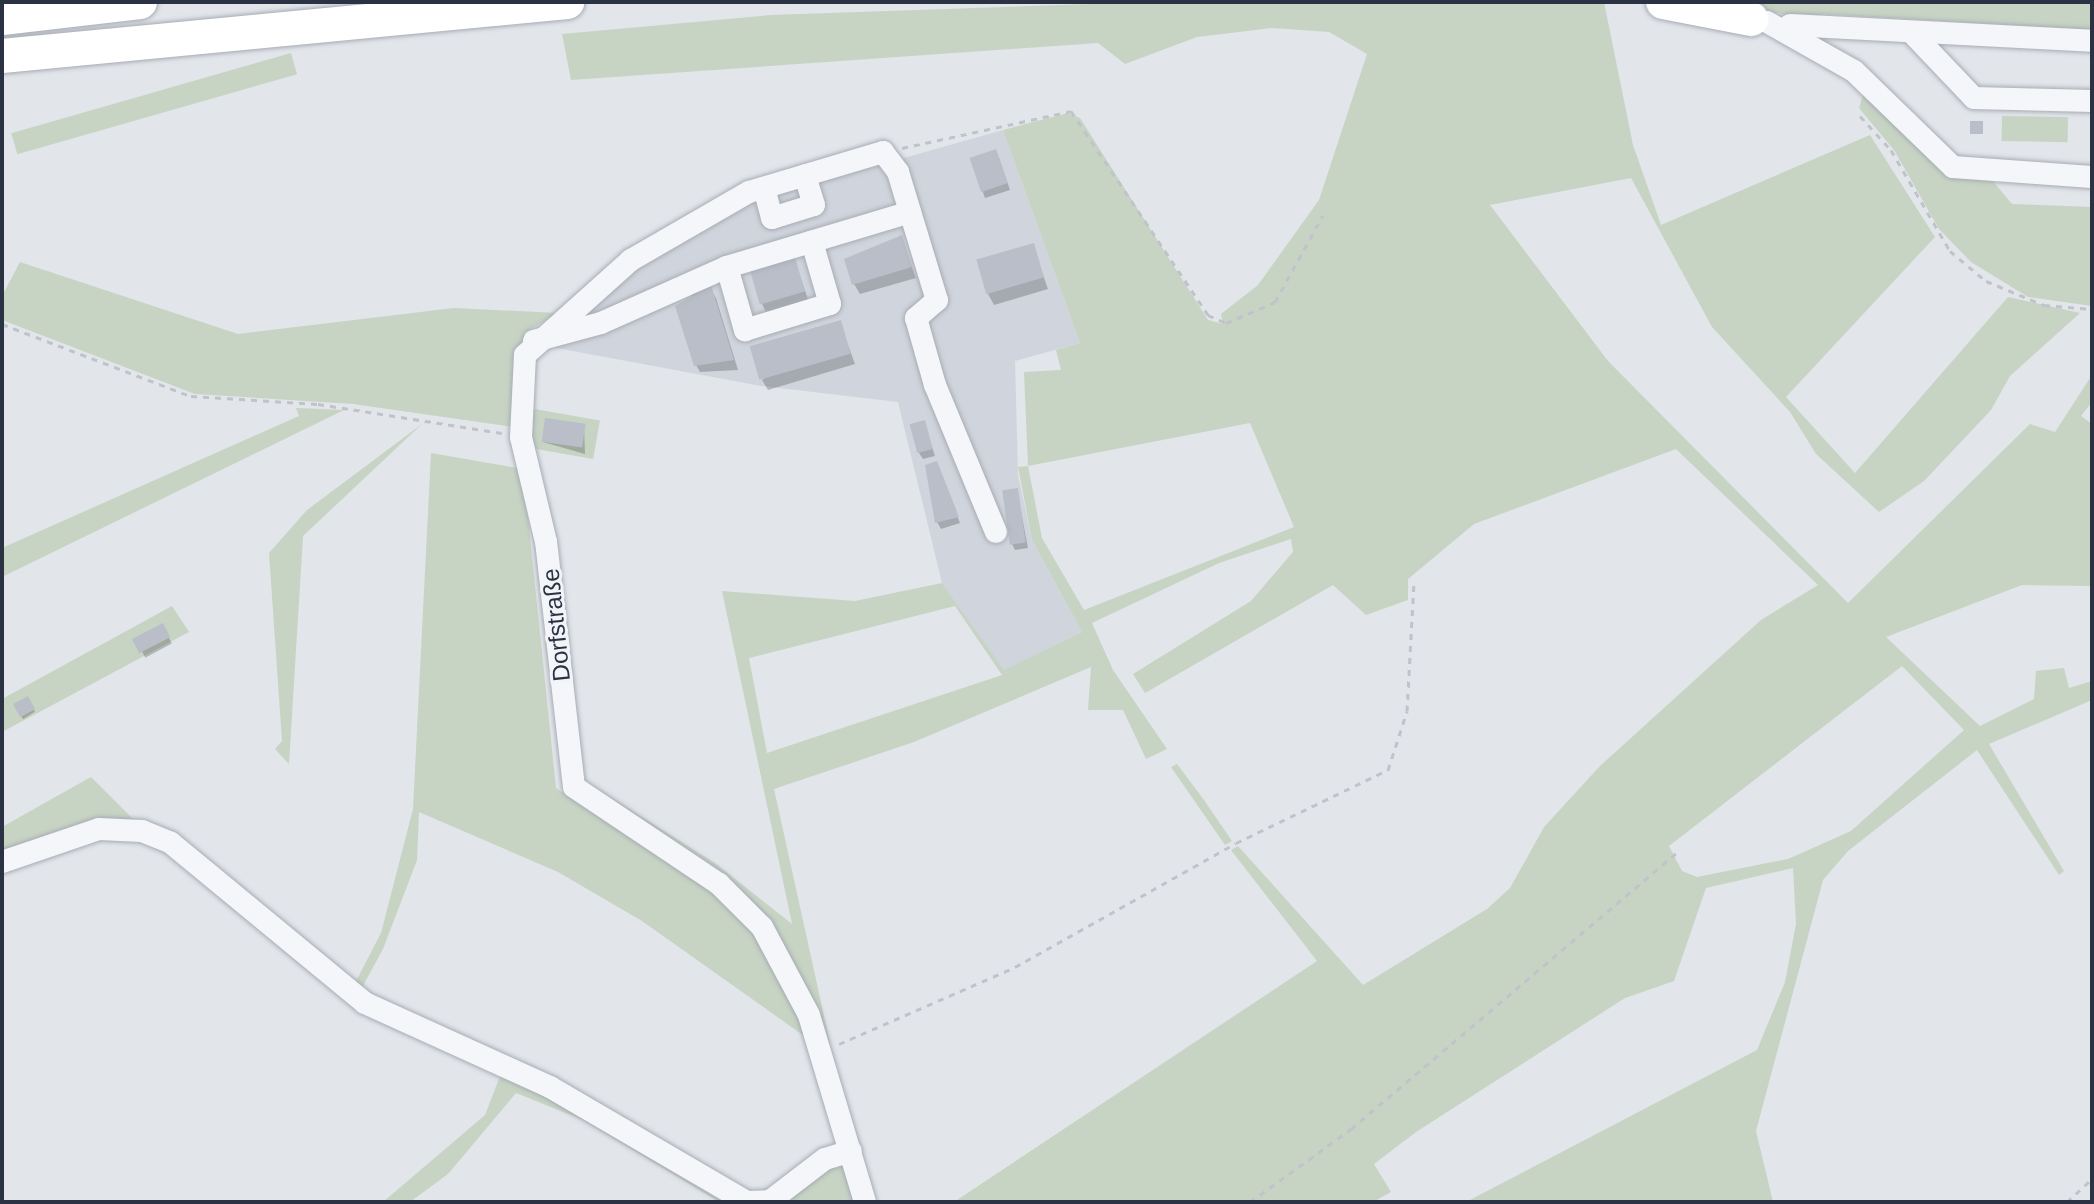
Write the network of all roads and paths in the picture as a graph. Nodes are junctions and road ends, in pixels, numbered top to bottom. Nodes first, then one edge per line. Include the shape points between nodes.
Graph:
1 (140, 2) edge
2 (567, 2) edge
3 (1663, 2) edge
4 (2, 18) edge
5 (1759, 20) junction
6 (1913, 34) junction
7 (2092, 41) edge
8 (2, 56) edge
9 (2092, 101) edge
10 (1860, 116) dead end
11 (883, 152) junction
12 (805, 175) junction
13 (2092, 177) edge
14 (764, 188) junction
15 (910, 212) junction
16 (782, 215) junction
17 (1323, 215) dead end
18 (802, 245) junction
19 (727, 267) junction
20 (2092, 309) edge
21 (2, 324) edge
22 (532, 342) junction
23 (521, 437) junction
24 (996, 532) dead end
25 (1414, 581) dead end
26 (1676, 853) dead end
27 (2, 862) edge
28 (836, 1045) dead end
29 (851, 1151) junction
30 (2092, 1179) edge
31 (865, 1202) edge
32 (1250, 1202) edge
33 (2067, 1202) edge

1 - 4 highway
2 - 8 highway
3 - 5 highway
5 - 6 street
5 - 13 street via 1854,71 1953,167
6 - 7 street
6 - 9 street via 1974,98
10 - 20 path via 1891,150 1950,251 1986,281 2044,305
11 - 12 street
11 - 15 street via 898,172
11 - 17 path via 1071,111 1208,315 1226,323 1275,302
12 - 14 street
12 - 16 street via 814,205
14 - 16 street via 772,218
14 - 22 street via 631,260
15 - 18 street
15 - 24 street via 937,300 916,318 935,385
16 - 18 street
18 - 19 street
18 - 19 street via 830,304 745,330
19 - 22 street via 601,323
21 - 23 path via 191,396 405,414
22 - 23 street, Dorfstraße
23 - 29 street, Dorfstraße via 546,542 574,787 719,884 762,927 809,1015
25 - 28 path via 1407,711 1388,770 1236,843 1004,972
26 - 32 path via 1351,1129
27 - 29 street via 99,829 142,831 171,843 365,1003 550,1087 747,1202 770,1201 825,1159
29 - 31 street, Dorfstraße
30 - 33 path

